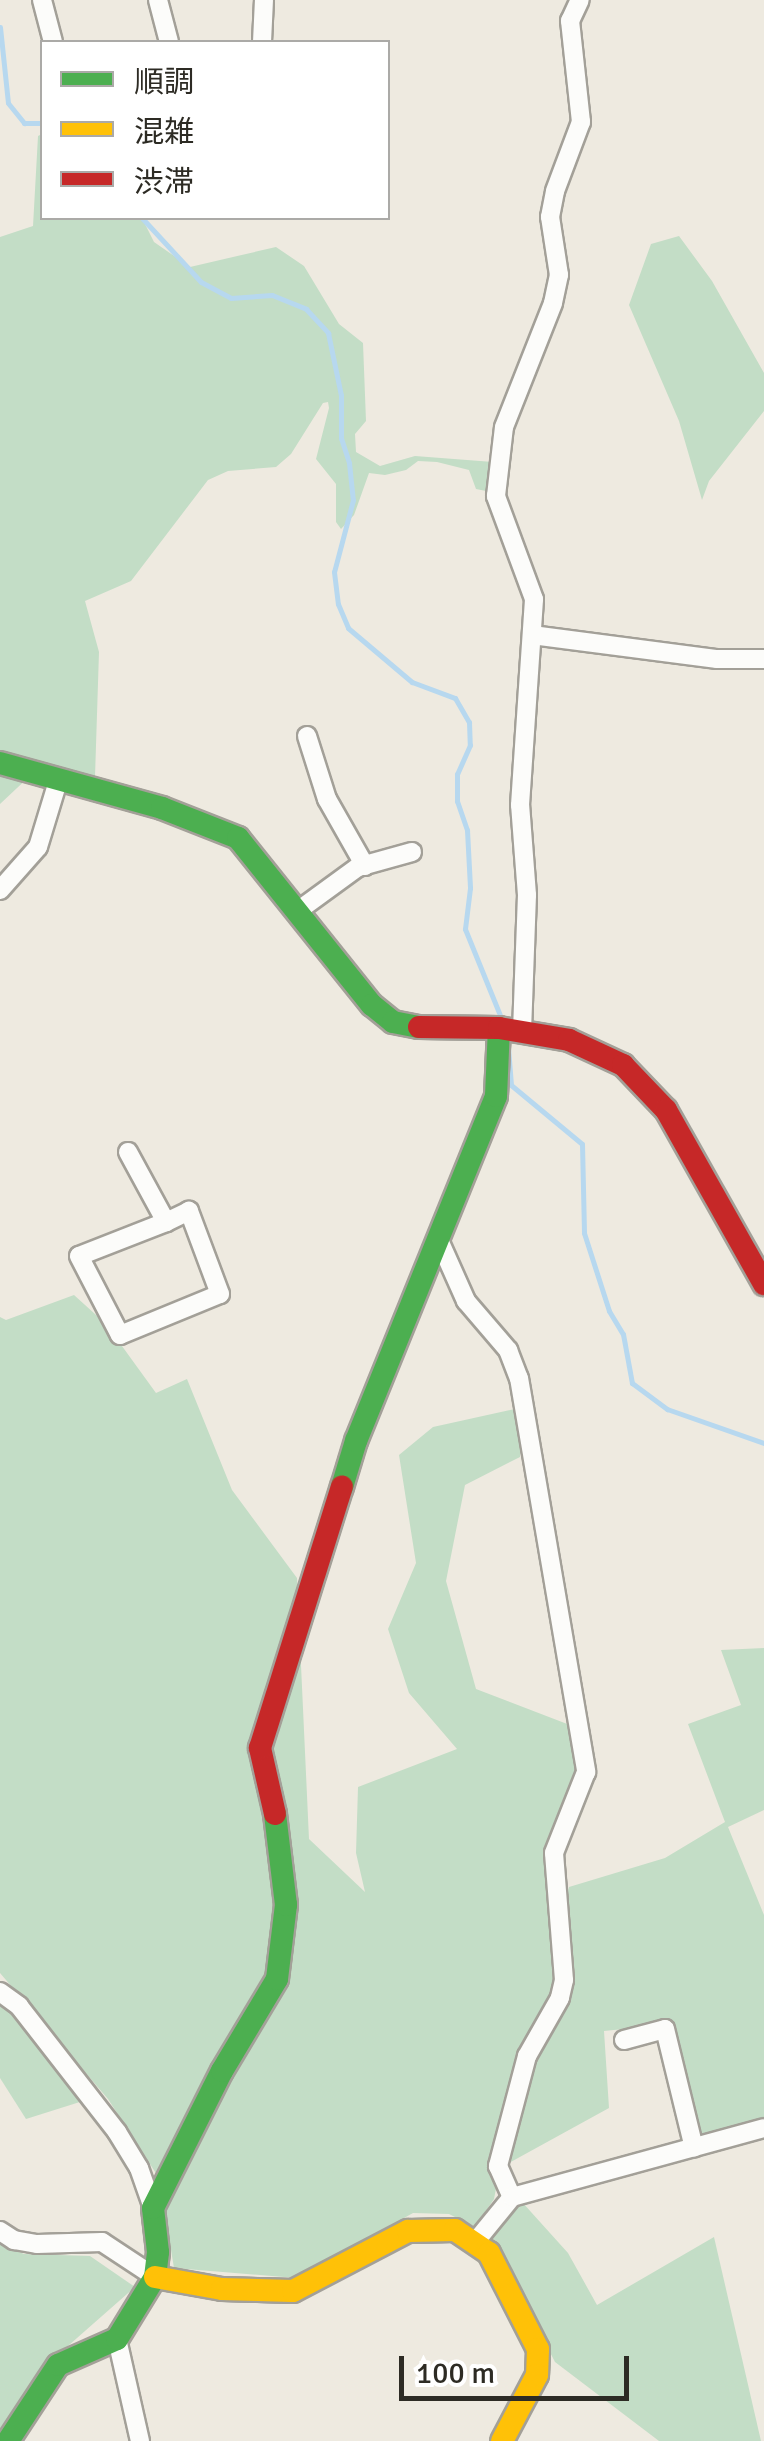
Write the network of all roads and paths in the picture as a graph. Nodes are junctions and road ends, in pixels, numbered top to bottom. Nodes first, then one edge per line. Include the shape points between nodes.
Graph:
1 (42, 0) edge
2 (158, 0) edge
3 (264, 0) edge
4 (580, 0) edge
5 (52, 40) edge
6 (168, 40) edge
7 (262, 40) edge
8 (532, 635) junction
9 (764, 659) edge
10 (307, 736) dead end
11 (0, 762) edge
12 (58, 781) junction
13 (412, 852) dead end
14 (365, 866) junction
15 (0, 890) edge
16 (298, 910) junction
17 (498, 1028) junction
18 (522, 1032) junction
19 (128, 1152) dead end
20 (166, 1222) junction
21 (438, 1238) junction
22 (764, 1284) edge
23 (0, 1992) edge
24 (624, 2040) dead end
25 (764, 2128) edge
26 (694, 2148) junction
27 (512, 2197) junction
28 (154, 2208) junction
29 (0, 2231) edge
30 (476, 2241) junction
31 (155, 2277) junction
32 (117, 2339) junction
33 (8, 2441) edge
34 (140, 2441) edge
35 (502, 2441) edge

1 - 5 street
2 - 6 street
3 - 7 street
4 - 8 street via 570,21 581,122 550,217 559,275 504,427 496,496 534,600
8 - 9 street
8 - 18 street via 520,805 527,895
10 - 14 street via 327,799
11 - 12 street
12 - 15 street via 38,847
12 - 16 street via 162,808 238,838
13 - 14 street
14 - 16 street
16 - 17 street via 372,1005 394,1022
17 - 18 street
17 - 21 street via 496,1096
18 - 22 street via 600,1051 645,1084
19 - 20 street
20 - 20 street via 79,1256 120,1335 220,1294 189,1211
21 - 27 street via 466,1301 508,1350 519,1378 586,1772 554,1853 560,1998 527,2056 498,2166
21 - 28 street via 356,1441 260,1748 286,1905 277,1979
23 - 28 street via 19,2006 117,2132
24 - 26 street via 665,2030
25 - 26 street
26 - 27 street
27 - 30 street
28 - 31 street
29 - 31 street via 37,2244 102,2242
30 - 31 street via 455,2230 408,2231 293,2291 222,2289
30 - 35 street via 489,2253 538,2349 537,2375
31 - 32 street
32 - 33 street via 58,2365
32 - 34 street

